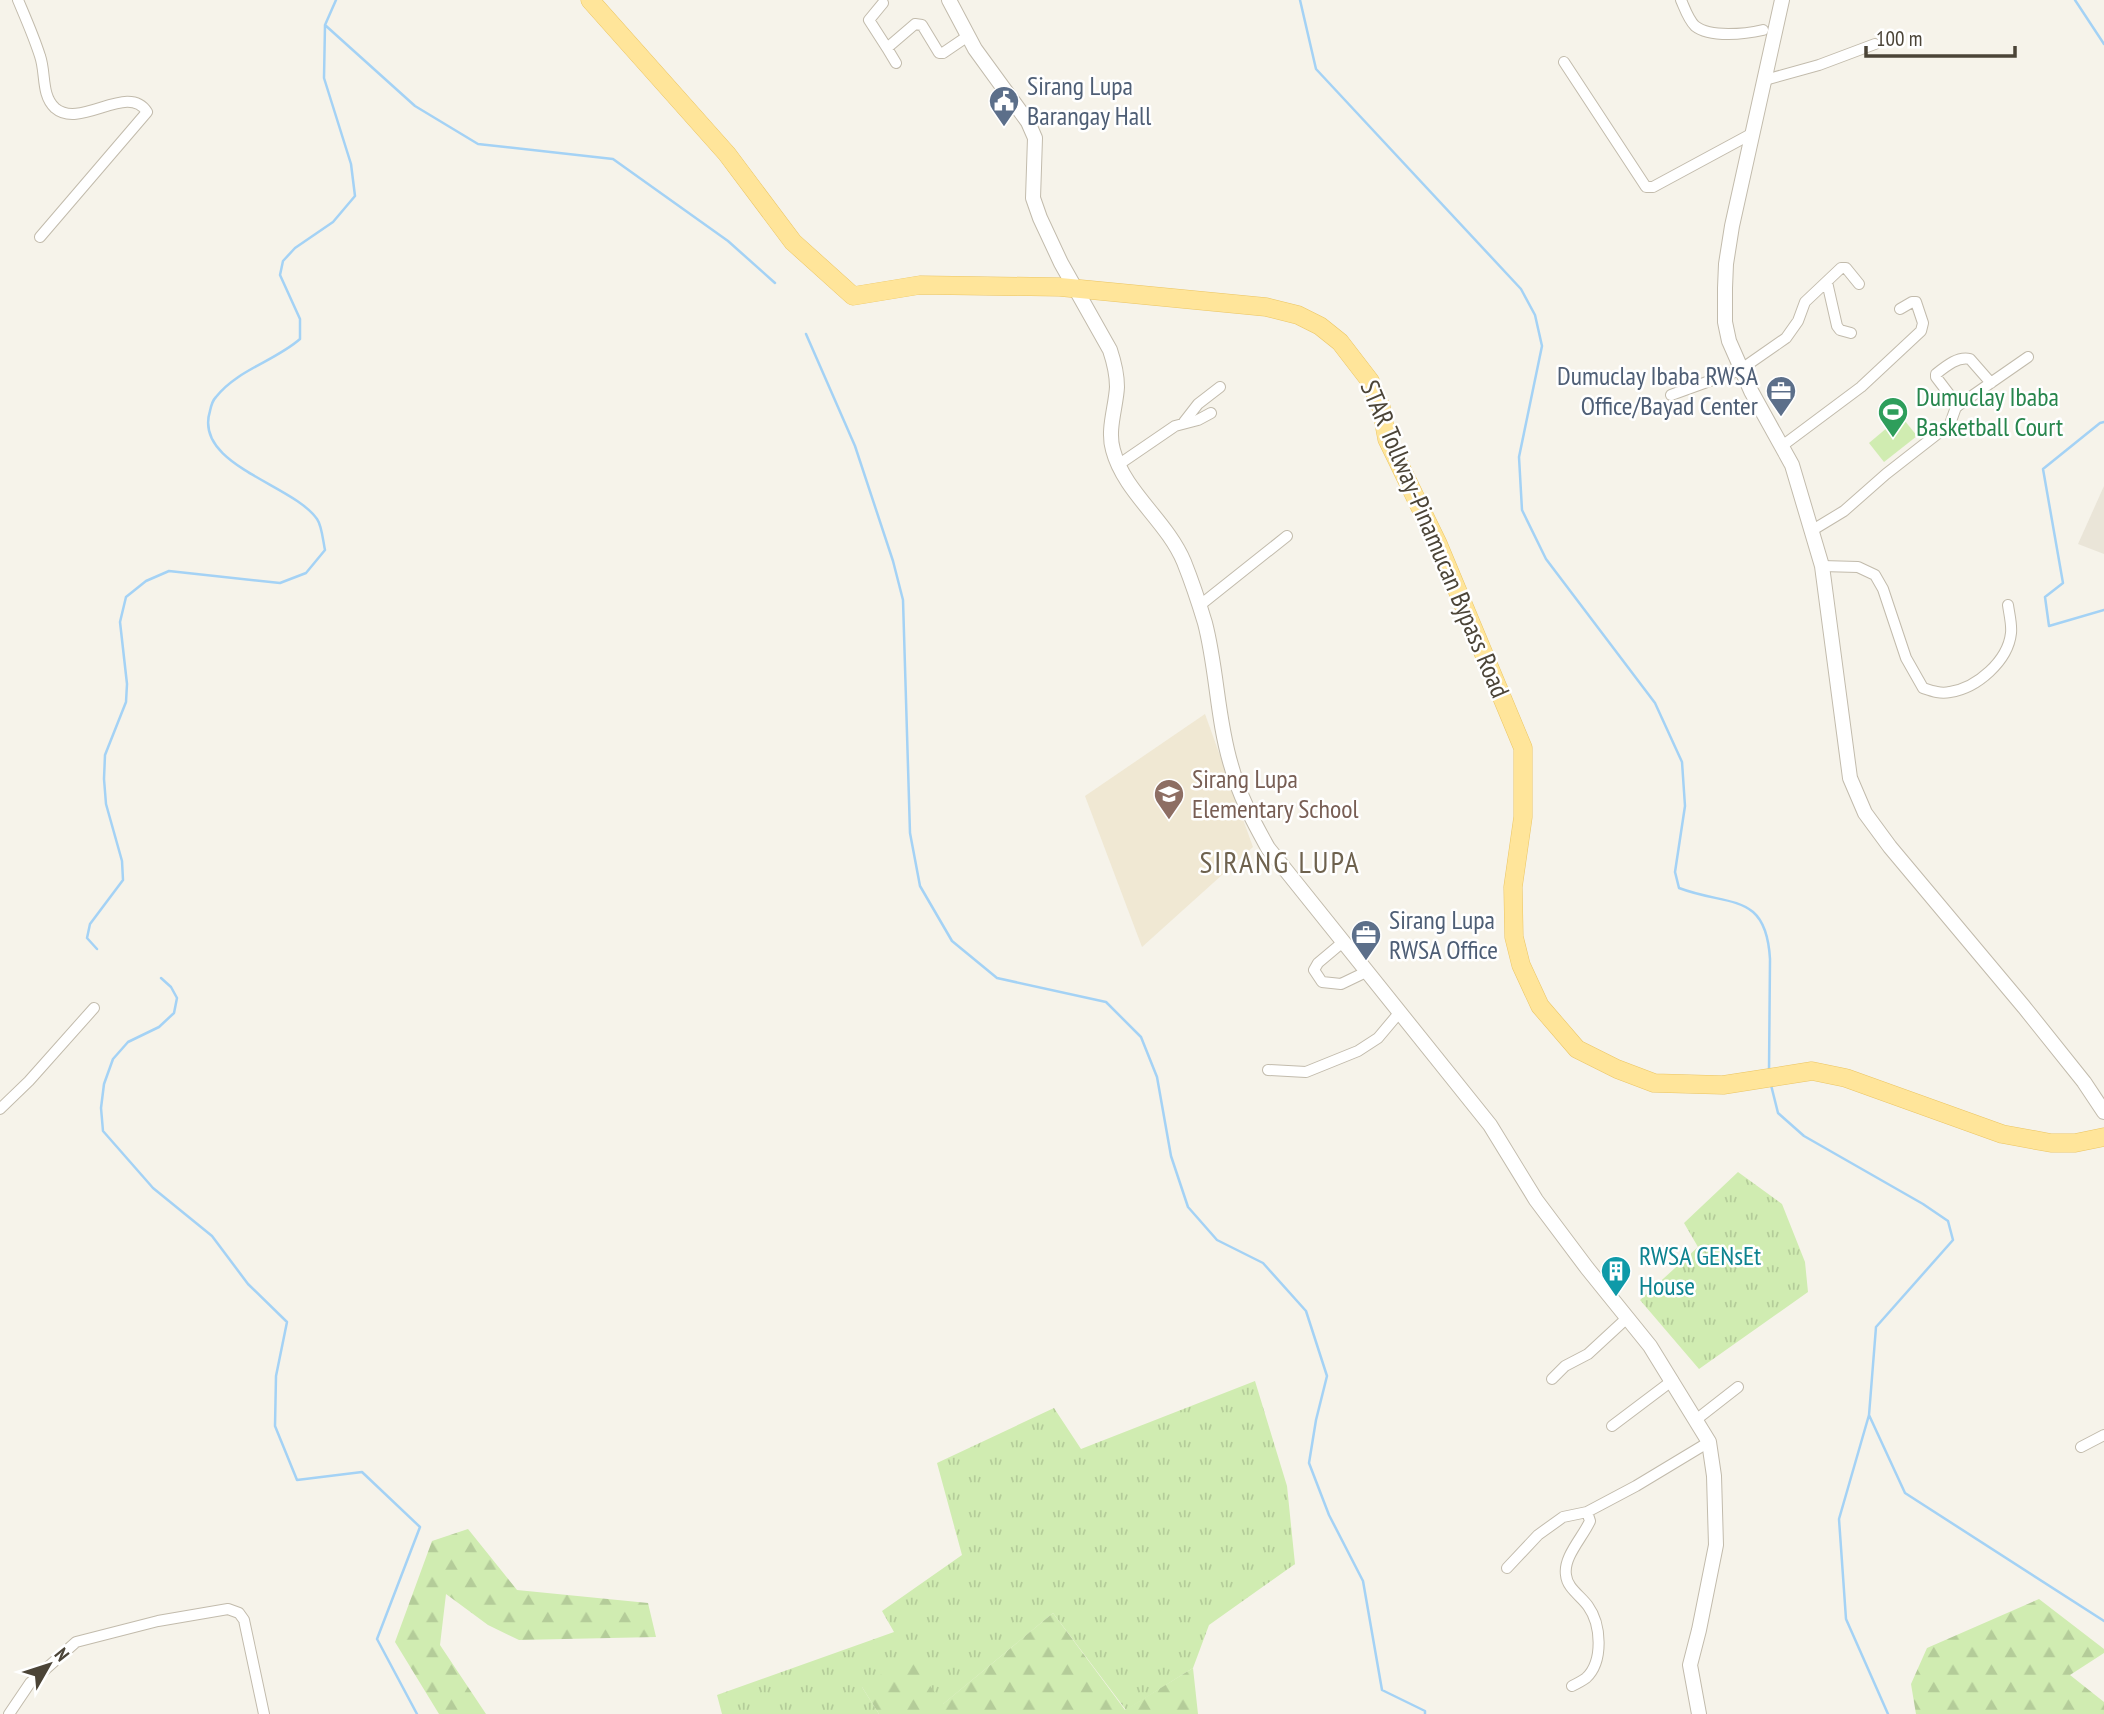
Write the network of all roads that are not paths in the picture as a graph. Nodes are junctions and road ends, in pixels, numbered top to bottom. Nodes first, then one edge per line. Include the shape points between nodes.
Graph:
1 (18, 0) edge
2 (590, 0) edge
3 (949, 0) edge
4 (1681, 0) edge
5 (1782, 0) edge
6 (883, 3) dead end
7 (1763, 30) dead end
8 (968, 36) junction
9 (1875, 44) dead end
10 (887, 48) junction
11 (896, 62) dead end
12 (1564, 62) dead end
13 (1765, 80) junction
14 (1753, 133) junction
15 (40, 237) dead end
16 (1827, 282) junction
17 (1859, 284) dead end
18 (1076, 289) junction
19 (1900, 310) dead end
20 (1851, 333) dead end
21 (2028, 357) dead end
22 (1740, 370) junction
23 (1991, 383) junction
24 (1220, 387) dead end
25 (1671, 395) dead end
26 (1958, 406) junction
27 (1211, 413) dead end
28 (1184, 422) junction
29 (1782, 446) junction
30 (1118, 465) junction
31 (1811, 531) junction
32 (1287, 537) dead end
33 (1822, 566) junction
34 (2008, 605) dead end
35 (1199, 606) junction
36 (1343, 942) junction
37 (1366, 972) junction
38 (94, 1008) dead end
39 (1399, 1013) junction
40 (1268, 1070) dead end
41 (0, 1109) edge
42 (2104, 1112) edge
43 (2104, 1137) edge
44 (1628, 1318) junction
45 (1552, 1379) dead end
46 (1673, 1380) junction
47 (1738, 1387) dead end
48 (1697, 1419) junction
49 (1612, 1426) dead end
50 (2104, 1435) edge
51 (1709, 1442) junction
52 (2081, 1447) dead end
53 (1587, 1512) junction
54 (1507, 1568) dead end
55 (1572, 1686) dead end
56 (9, 1714) edge
57 (264, 1714) edge
58 (1699, 1714) edge

1 - 15 street via 54,107 73,114 129,101 147,111
2 - 18 main road, STAR Tollway-Pinamucan Bypass Road via 727,154 793,242 853,296 920,285
3 - 8 street
4 - 7 street via 1689,19 1701,29 1746,34
5 - 13 street
6 - 10 street via 869,20
8 - 10 street via 939,53 919,23
8 - 18 street via 1035,138 1033,198
9 - 13 street
10 - 11 street
12 - 14 street via 1646,187
13 - 14 street
14 - 22 street via 1726,264 1725,322
16 - 17 street via 1844,267
16 - 20 street via 1837,326
16 - 22 street via 1805,302 1789,335
18 - 30 street via 1115,366 1111,438
18 - 43 main road, STAR Tollway-Pinamucan Bypass Road via 1266,307 1298,315 1340,342 1370,381 1387,439 1438,544 1523,748 1514,937 1540,1006 1577,1049 1654,1083 1723,1085 1812,1071 1846,1078 2002,1134 2052,1143
19 - 29 street via 1916,302 1921,331 1860,387
21 - 23 street
22 - 25 street
22 - 29 street
23 - 26 street
23 - 26 street via 1970,359 1947,365 1936,377
24 - 28 street
26 - 31 street via 1950,424 1844,511
27 - 28 street
28 - 30 street
29 - 31 street
30 - 35 street via 1176,545
31 - 33 street
32 - 35 street
33 - 34 street via 1858,567 1875,575 1906,658 1923,688 1936,693 1968,687 1990,670 2006,649 2011,632
33 - 42 street via 1850,778 1865,813
35 - 36 street via 1230,763 1243,802 1268,848
36 - 37 street
36 - 37 street via 1314,970 1322,982 1341,984
37 - 39 street
38 - 41 street
39 - 40 street via 1378,1038 1358,1051 1306,1072
39 - 44 street via 1490,1125 1536,1200
44 - 45 street
44 - 46 street
46 - 48 street
46 - 49 street
47 - 48 street
48 - 51 street
50 - 52 street
51 - 53 street
51 - 58 street via 1716,1545 1690,1665
53 - 54 street via 1551,1525
53 - 55 street via 1590,1521 1567,1561 1566,1575 1595,1619 1597,1656 1586,1677
56 - 57 street via 30,1683 76,1642 228,1609 244,1620

